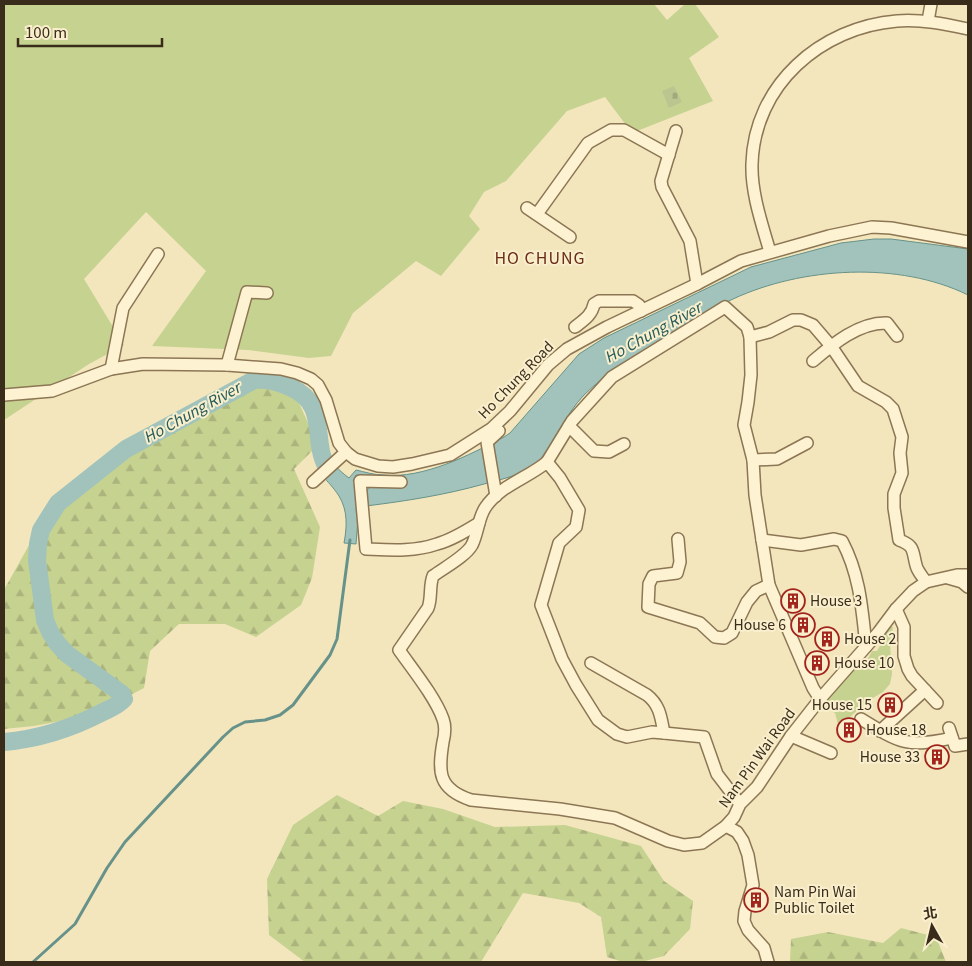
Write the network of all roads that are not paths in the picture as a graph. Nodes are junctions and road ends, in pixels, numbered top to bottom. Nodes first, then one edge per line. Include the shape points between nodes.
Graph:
1 (931, 4) edge
2 (928, 21) junction
3 (968, 29) edge
4 (676, 131) dead end
5 (669, 155) junction
6 (570, 237) dead end
7 (968, 242) edge
8 (770, 252) junction
9 (158, 254) dead end
10 (697, 284) junction
11 (267, 293) dead end
12 (641, 311) junction
13 (575, 327) dead end
14 (897, 336) dead end
15 (750, 337) junction
16 (831, 346) junction
17 (813, 361) dead end
18 (227, 365) junction
19 (110, 369) junction
20 (4, 396) edge
21 (510, 411) junction
22 (569, 426) junction
23 (807, 443) dead end
24 (624, 444) dead end
25 (342, 455) junction
26 (753, 460) junction
27 (547, 462) junction
28 (313, 482) dead end
29 (401, 482) dead end
30 (495, 492) junction
31 (479, 523) junction
32 (678, 540) dead end
33 (762, 540) junction
34 (968, 576) edge
35 (944, 577) junction
36 (926, 582) junction
37 (769, 585) junction
38 (968, 587) edge
39 (896, 609) junction
40 (866, 646) junction
41 (591, 663) dead end
42 (926, 690) junction
43 (820, 699) junction
44 (937, 703) dead end
45 (861, 719) dead end
46 (880, 731) junction
47 (664, 733) junction
48 (791, 736) junction
49 (968, 744) edge
50 (831, 753) dead end
51 (740, 804) junction
52 (726, 826) junction
53 (768, 962) edge

1 - 2 street
2 - 3 street
2 - 8 street via 887,22 844,34 799,62 774,90 758,124 752,166 755,197
4 - 5 street
5 - 6 street via 624,130 611,130 588,143 532,211
5 - 10 street via 662,187 690,241
7 - 8 street, Ho Chung Road via 872,227
8 - 10 street, Ho Chung Road via 730,266
9 - 19 street via 123,308
10 - 12 street, Ho Chung Road
11 - 18 street via 247,292
12 - 13 street via 633,300 599,301 588,317
12 - 21 street, Ho Chung Road via 557,356
14 - 16 street via 887,323 879,323 852,333
15 - 16 street via 793,320 801,320 813,325
15 - 22 street via 746,327 725,307 612,377
15 - 26 street via 752,374 744,424
16 - 17 street
16 - 36 street via 858,386 893,409 902,437 902,473 894,494 899,540 914,550 916,567
18 - 19 street via 143,364
18 - 25 street via 281,369 311,379 323,392
19 - 20 street via 52,391
21 - 25 street, Ho Chung Road via 492,429 450,455 437,459 393,467
21 - 30 street via 516,416 487,442
22 - 24 street via 594,451 610,452
22 - 27 street
23 - 26 street via 777,459
25 - 28 street
26 - 33 street
27 - 30 street
27 - 47 street via 579,510 576,526 559,543 541,605 562,659 598,720 617,734 627,737
29 - 31 street via 360,480 366,549 422,548 452,538
30 - 31 street
31 - 52 street, Nam Pin Wai Road via 468,551 433,576 430,604 399,650 444,720 446,729 440,775 450,788 471,800 615,818 684,845 702,843
32 - 37 street via 680,562 677,573 653,576 649,584 648,607 700,623 715,637 724,638 732,633 746,602 756,591
33 - 37 street
33 - 40 street via 801,545 834,539 842,542 858,580
34 - 35 street, Nam Pin Wai Road
35 - 36 street, Nam Pin Wai Road
35 - 38 street
36 - 39 street, Nam Pin Wai Road
37 - 43 street
39 - 40 street, Nam Pin Wai Road
39 - 42 street via 904,627 906,662 912,676
40 - 43 street, Nam Pin Wai Road
41 - 47 street via 655,701
42 - 44 street
42 - 46 street
43 - 48 street, Nam Pin Wai Road
45 - 46 street
46 - 49 street via 912,744 927,743 950,733 955,746
47 - 51 street via 704,737 717,774
48 - 50 street
48 - 51 street, Nam Pin Wai Road via 757,787
51 - 52 street, Nam Pin Wai Road
52 - 53 street via 737,832 748,855 752,885 744,921 764,948

